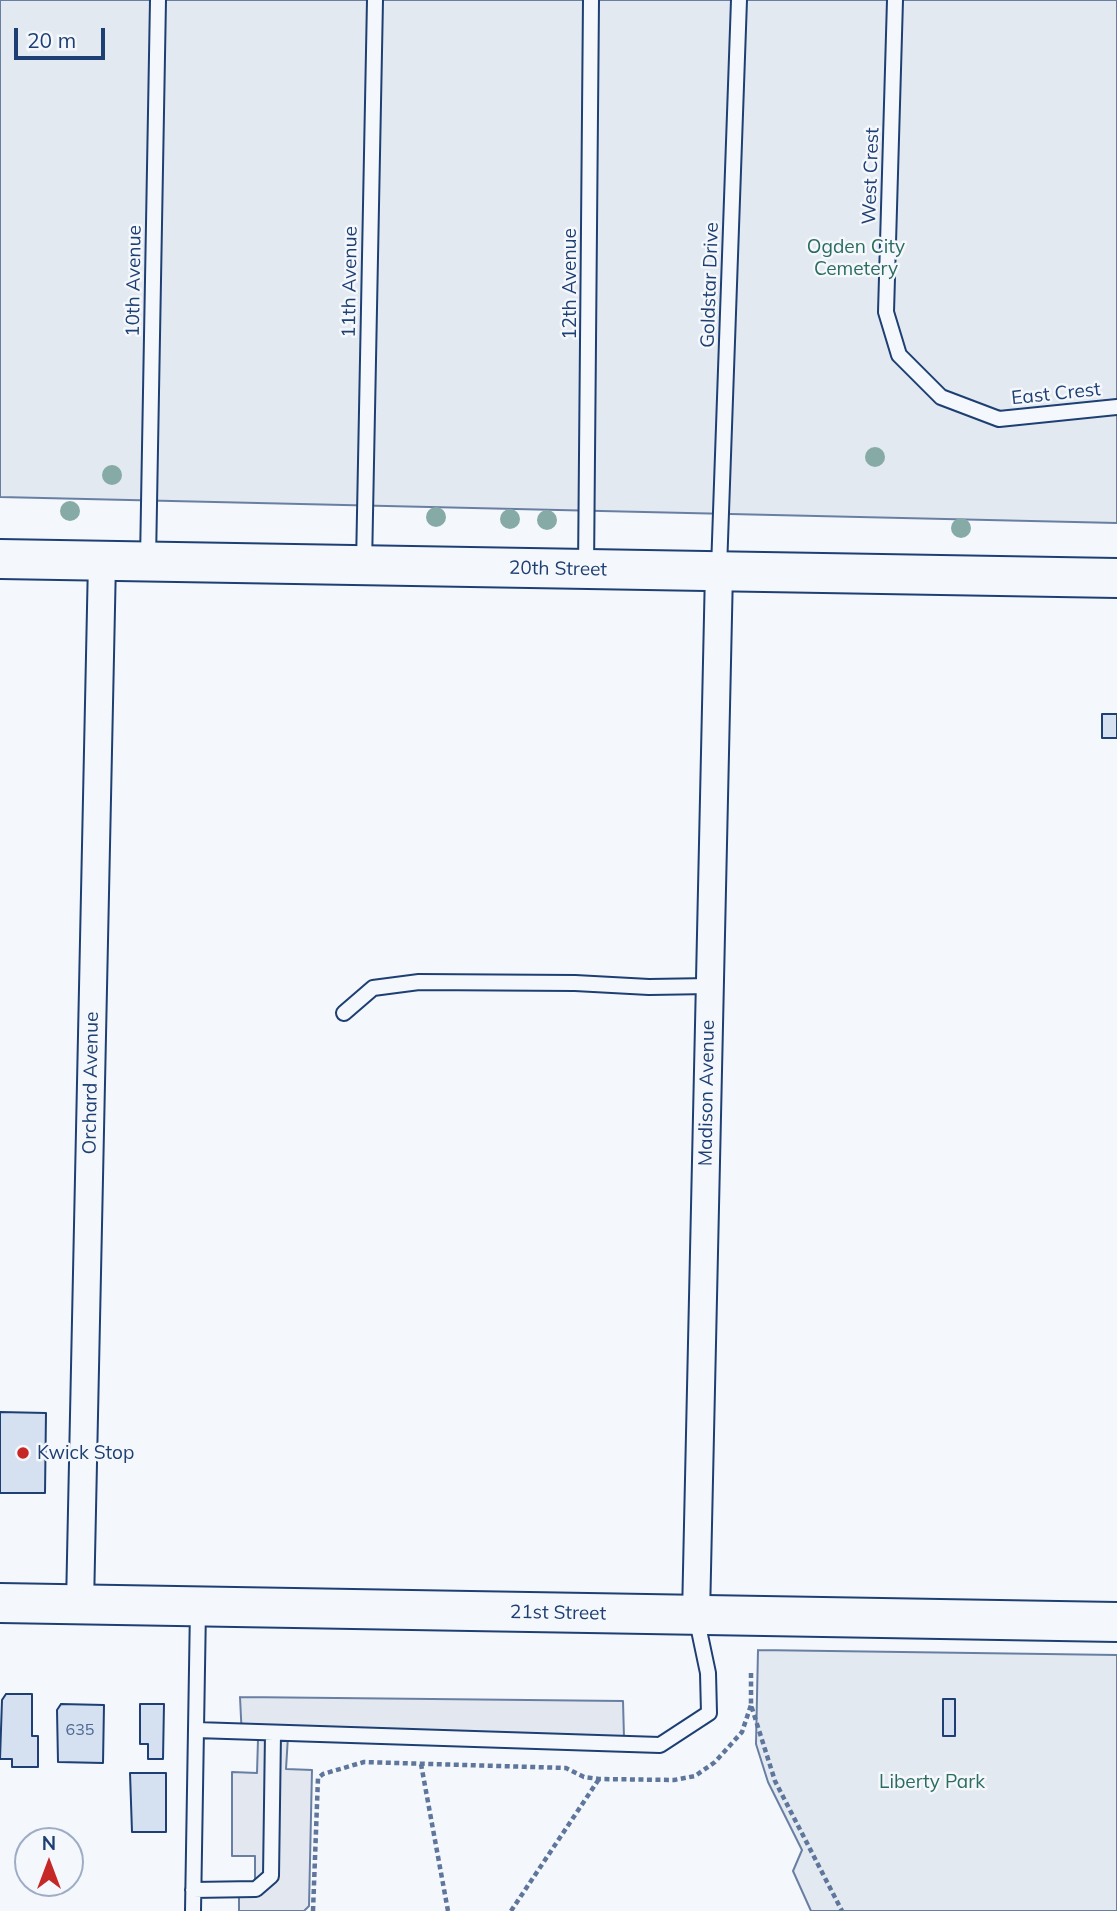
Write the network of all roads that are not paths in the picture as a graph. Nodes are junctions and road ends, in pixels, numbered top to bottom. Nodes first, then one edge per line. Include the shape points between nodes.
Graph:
1 (158, 0) edge
2 (375, 0) edge
3 (591, 0) edge
4 (739, 0) edge
5 (895, 0) edge
6 (1117, 407) edge
7 (999, 419) joint
8 (0, 559) edge
9 (102, 561) junction
10 (148, 562) junction
11 (364, 565) junction
12 (586, 569) junction
13 (719, 571) junction
14 (1117, 579) edge
15 (710, 986) junction
16 (344, 1013) dead end
17 (0, 1603) edge
18 (80, 1605) junction
19 (198, 1607) junction
20 (696, 1615) junction
21 (1117, 1622) edge
22 (196, 1730) junction
23 (273, 1733) junction
24 (194, 1890) junction
25 (193, 1911) edge

1 - 10 lane, 10th Avenue
2 - 11 lane, 11th Avenue
3 - 12 lane, 12th Avenue
4 - 13 lane, Goldstar Drive
5 - 7 lane, West Crest via 886,312 899,355 941,397
6 - 7 lane, East Crest
8 - 9 main road, 20th Street
9 - 10 main road, 20th Street
9 - 18 street, Orchard Avenue
10 - 11 main road, 20th Street
11 - 12 main road, 20th Street
12 - 13 main road, 20th Street
13 - 14 main road, 20th Street
13 - 15 street, Madison Avenue
15 - 16 lane via 419,982 373,988
15 - 20 street, Madison Avenue
17 - 18 main road, 21st Street
18 - 19 main road, 21st Street
19 - 20 main road, 21st Street
19 - 22 lane
20 - 21 main road, 21st Street
20 - 23 lane via 708,1673 709,1713 660,1745
22 - 23 lane
22 - 24 lane
23 - 24 lane via 271,1876 256,1889
24 - 25 lane

